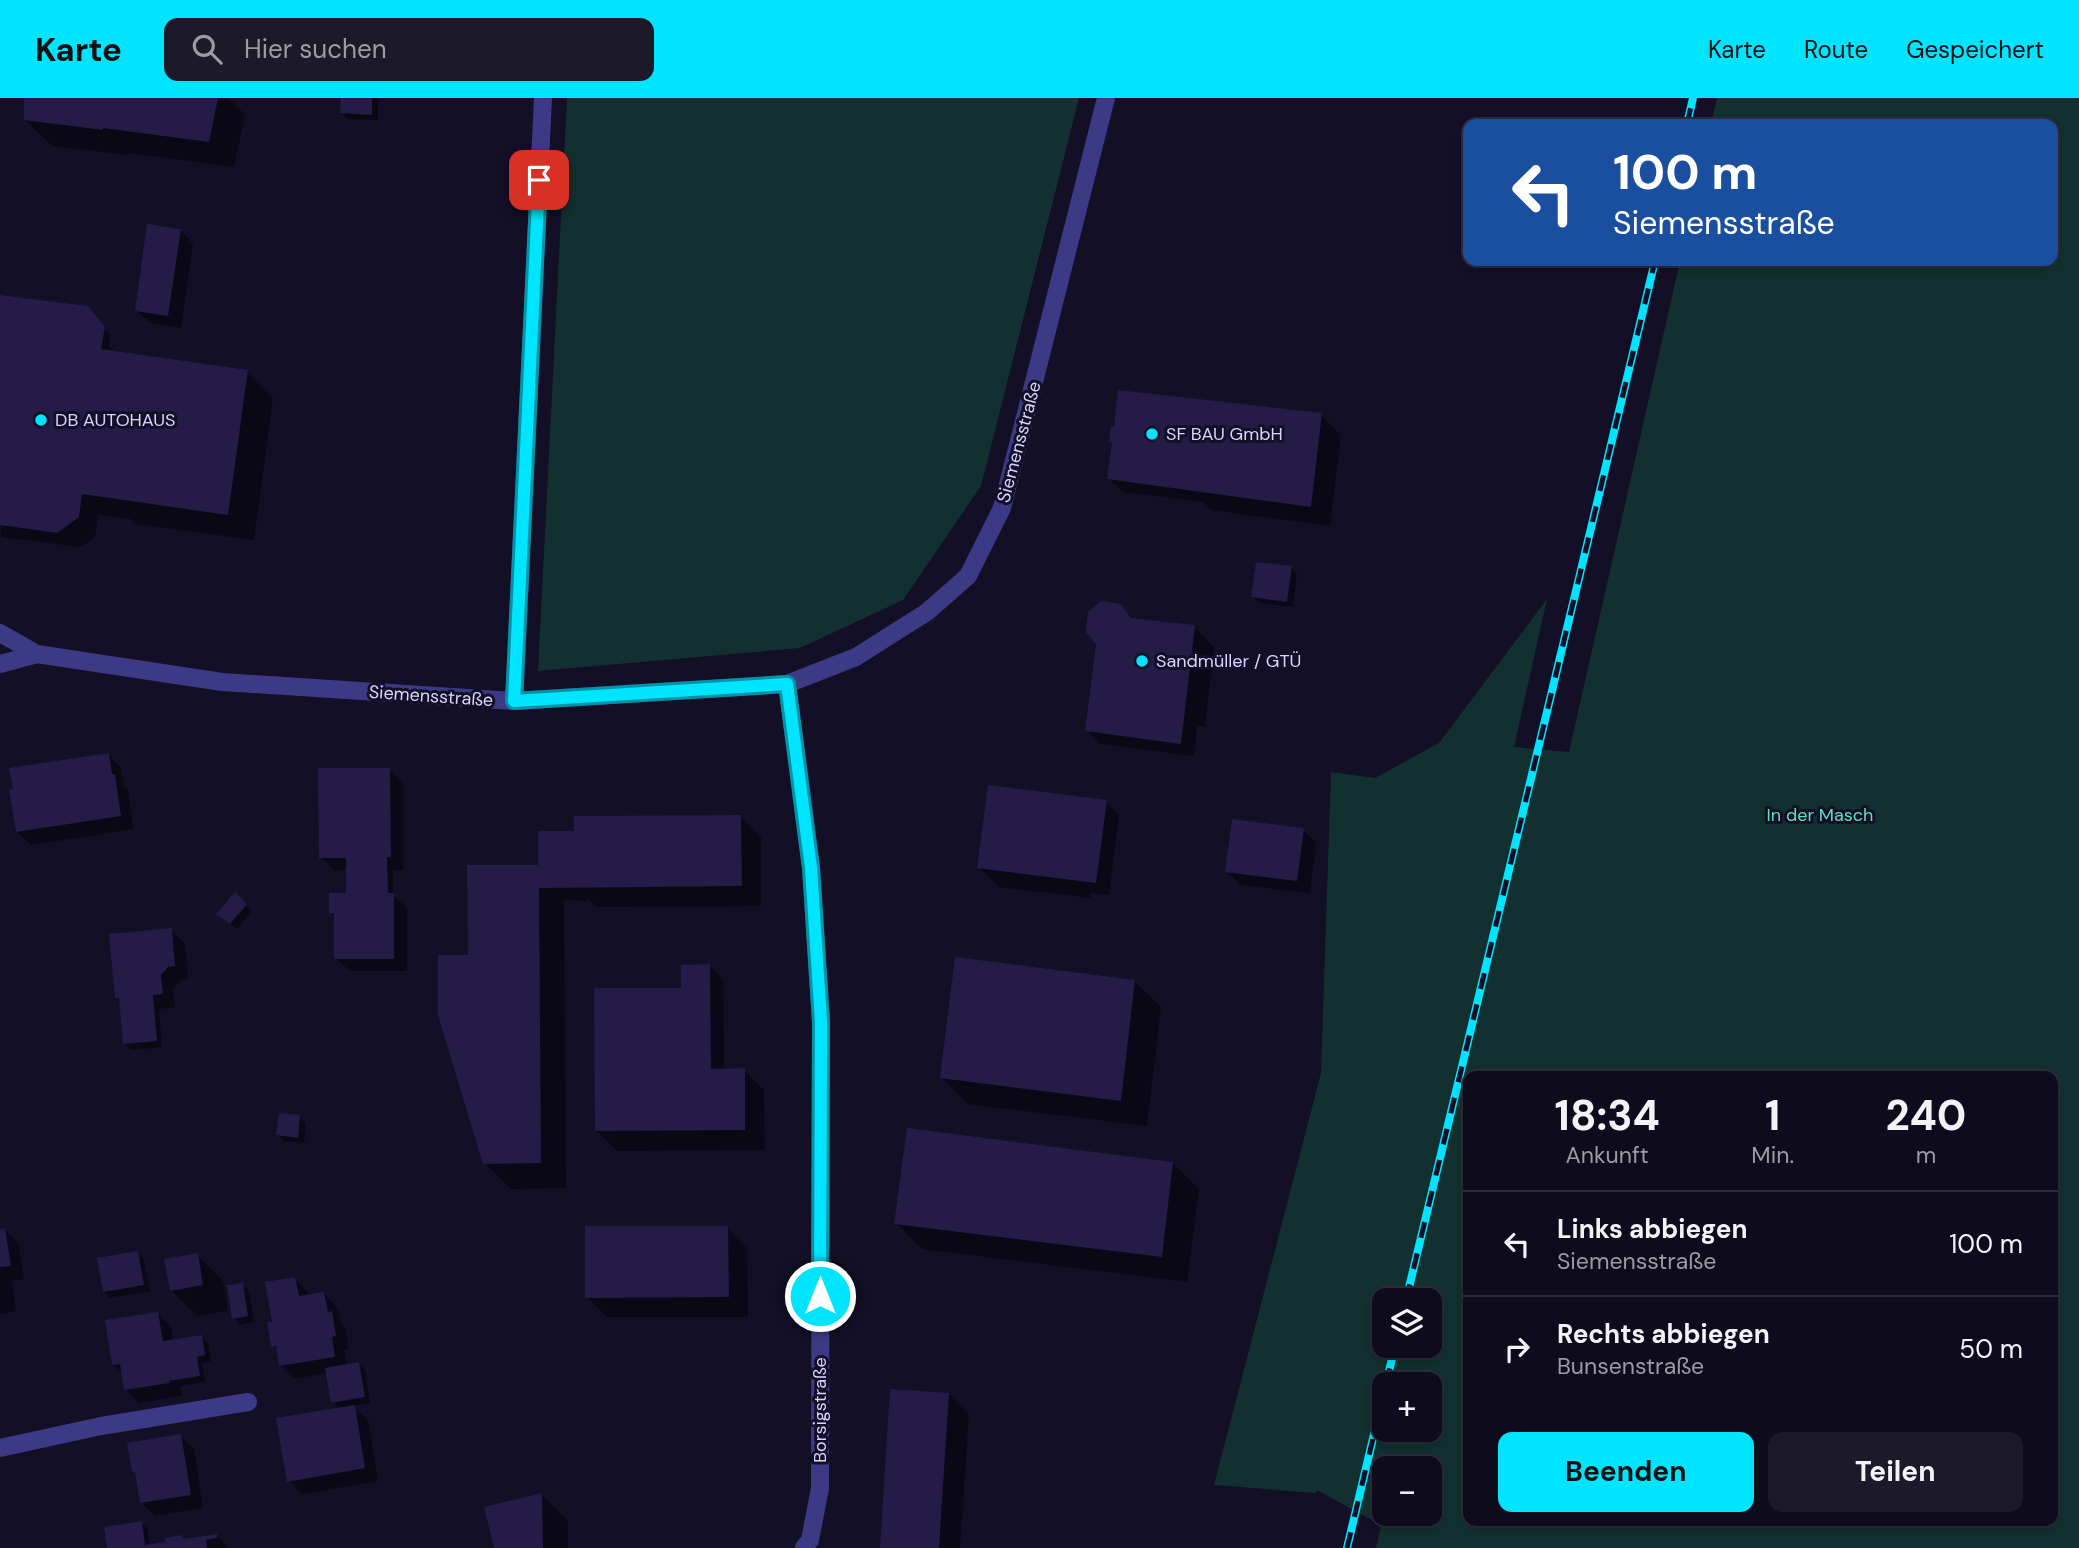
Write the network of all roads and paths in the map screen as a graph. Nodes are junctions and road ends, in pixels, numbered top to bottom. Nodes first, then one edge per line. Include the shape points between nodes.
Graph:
1 (543, 98) edge
2 (1105, 98) edge
3 (0, 633) edge
4 (37, 654) junction
5 (0, 664) edge
6 (787, 684) junction
7 (514, 701) junction
8 (248, 1402) dead end
9 (0, 1448) edge
10 (804, 1548) edge

1 - 7 street
2 - 6 street, Siemensstraße via 1002,508 968,576 927,612 856,657
3 - 4 street, Siemensstraße
4 - 5 street, Siemensstraße
4 - 7 street, Siemensstraße via 222,682
6 - 7 street, Siemensstraße
6 - 10 street, Borsigstraße via 811,868 821,1022 820,1488 810,1540
8 - 9 street

